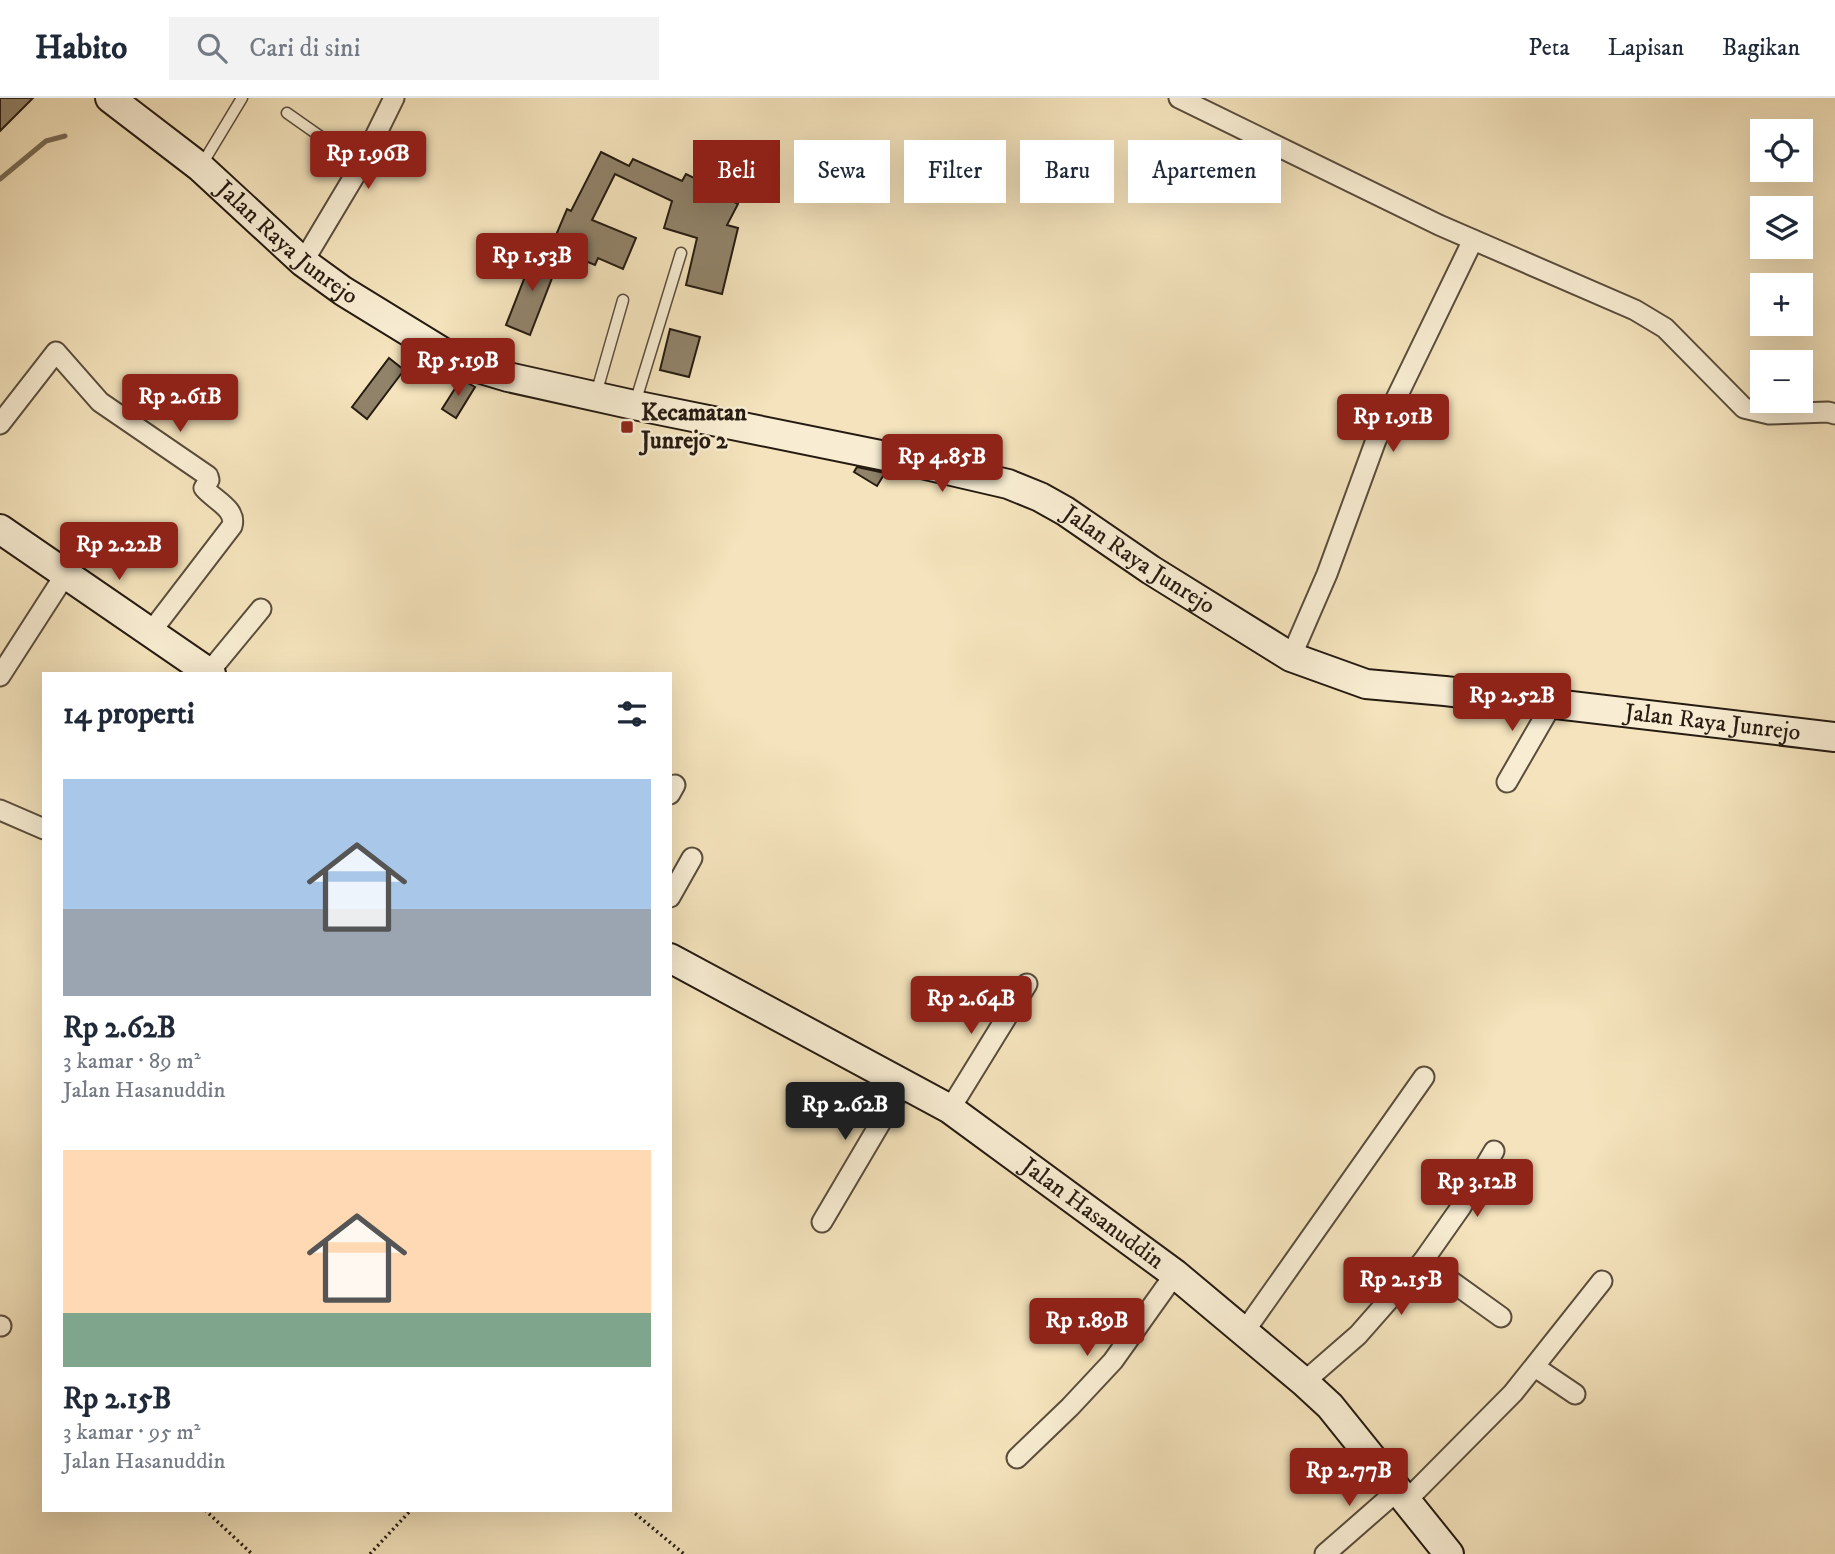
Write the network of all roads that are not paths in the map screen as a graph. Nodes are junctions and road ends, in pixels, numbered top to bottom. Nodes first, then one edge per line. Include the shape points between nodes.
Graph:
1 (242, 98) edge
2 (394, 98) edge
3 (1179, 98) edge
4 (121, 101) edge
5 (287, 113) dead end
6 (361, 165) junction
7 (200, 167) junction
8 (1473, 240) junction
9 (681, 253) dead end
10 (303, 262) junction
11 (623, 300) dead end
12 (596, 395) junction
13 (634, 405) junction
14 (1835, 414) edge
15 (0, 424) edge
16 (0, 528) edge
17 (65, 575) junction
18 (261, 609) dead end
19 (150, 633) junction
20 (1291, 657) junction
21 (208, 672) edge
22 (211, 672) edge
23 (0, 676) edge
24 (1552, 704) junction
25 (1835, 737) edge
26 (1507, 782) dead end
27 (0, 810) edge
28 (42, 828) edge
29 (692, 858) dead end
30 (672, 893) edge
31 (672, 959) edge
32 (1027, 984) dead end
33 (1424, 1077) dead end
34 (904, 1083) junction
35 (950, 1109) junction
36 (1494, 1151) dead end
37 (822, 1222) dead end
38 (1423, 1261) junction
39 (1175, 1274) junction
40 (1602, 1281) dead end
41 (1501, 1317) dead end
42 (1244, 1332) junction
43 (1535, 1367) junction
44 (1304, 1381) junction
45 (1575, 1394) dead end
46 (1017, 1458) dead end
47 (1401, 1496) junction
48 (1325, 1554) edge
49 (1449, 1554) edge

1 - 7 lane
2 - 6 street
3 - 8 street
4 - 7 street, Jalan Raya Junrejo
5 - 6 lane
6 - 10 street
7 - 10 street, Jalan Raya Junrejo
8 - 14 street via 1657,322 1744,408 1769,414
8 - 20 street via 1376,440
9 - 13 lane
10 - 12 street, Jalan Raya Junrejo via 342,291 478,368
11 - 12 lane
12 - 13 street, Jalan Raya Junrejo
13 - 20 street, Jalan Raya Junrejo via 1007,484 1065,511
15 - 19 street via 56,352 100,402 208,477 204,488 232,513 232,526
16 - 17 street
17 - 19 street
17 - 23 street
18 - 22 street
19 - 21 street
20 - 24 street, Jalan Raya Junrejo via 1366,684
24 - 25 street, Jalan Raya Junrejo
24 - 26 street
27 - 28 street
29 - 30 street
31 - 34 street, Jalan Hasanuddin
32 - 35 street
33 - 42 street
34 - 35 street, Jalan Hasanuddin
34 - 37 street
35 - 39 street, Jalan Hasanuddin
36 - 38 street
38 - 41 street
38 - 44 street via 1358,1335
39 - 42 street, Jalan Hasanuddin
39 - 46 street via 1113,1361
40 - 43 street
42 - 44 street, Jalan Hasanuddin
43 - 45 street
43 - 47 street via 1513,1394
44 - 47 street, Jalan Hasanuddin
47 - 48 street
47 - 49 street, Jalan Hasanuddin

